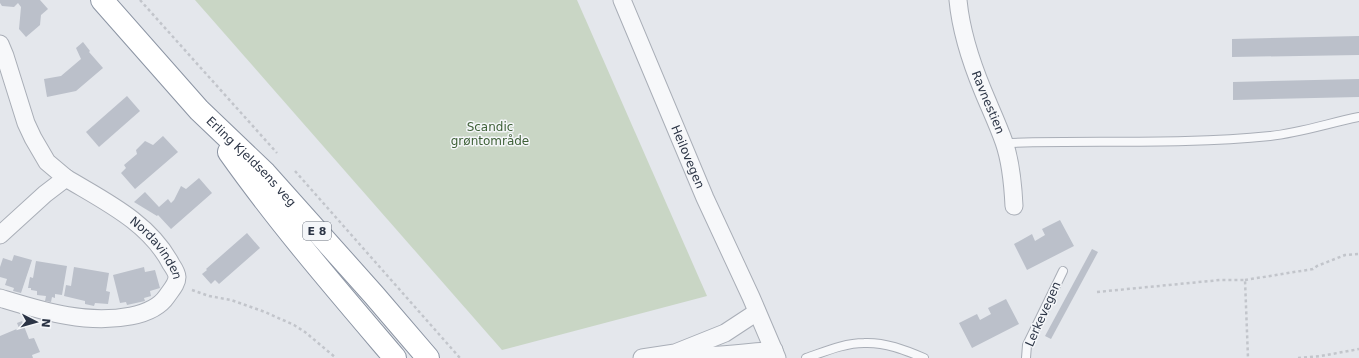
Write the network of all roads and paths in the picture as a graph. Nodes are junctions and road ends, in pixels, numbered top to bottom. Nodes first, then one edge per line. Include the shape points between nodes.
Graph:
1 (102, 0) edge
2 (622, 0) edge
3 (958, 0) edge
4 (0, 44) edge
5 (200, 110) junction
6 (1359, 117) edge
7 (1005, 143) junction
8 (66, 178) junction
9 (1014, 206) dead end
10 (0, 235) edge
11 (1359, 254) edge
12 (1063, 271) dead end
13 (177, 276) junction
14 (1245, 280) junction
15 (1097, 292) dead end
16 (0, 298) edge
17 (757, 312) junction
18 (1359, 349) edge
19 (675, 354) junction
20 (775, 354) edge
21 (336, 358) edge
22 (394, 358) edge
23 (428, 358) edge
24 (642, 358) edge
25 (806, 358) edge
26 (924, 358) edge
27 (1026, 358) edge
28 (1248, 358) edge
29 (1298, 358) edge

1 - 5 highway, Erling Kjeldsens veg / E 8
2 - 17 street, Heilovegen via 705,198
3 - 7 street, Ravnestien via 965,41
4 - 8 street, Nordavinden via 33,138 47,162
5 - 22 highway, Erling Kjeldsens veg / E 8 via 255,189
5 - 23 highway, Erling Kjeldsens veg / E 8 via 265,173
6 - 7 lane via 1269,136 1156,142
7 - 9 street, Ravnestien
8 - 10 street
8 - 13 street, Nordavinden via 137,223 167,257
11 - 14 path via 1345,255 1313,269
12 - 27 lane, Lerkevegen via 1027,345
13 - 16 street, Nordavinden via 176,283 163,302 154,309 116,319 62,315
13 - 21 path via 192,290 251,306 294,325 317,340
14 - 15 path via 1220,280
14 - 28 path
17 - 19 street, Heilovegen via 725,333
17 - 20 street, Heilovegen
18 - 29 path
19 - 20 street, Heilovegen
19 - 24 street, Heilovegen
25 - 26 lane via 839,347 863,343 884,345

